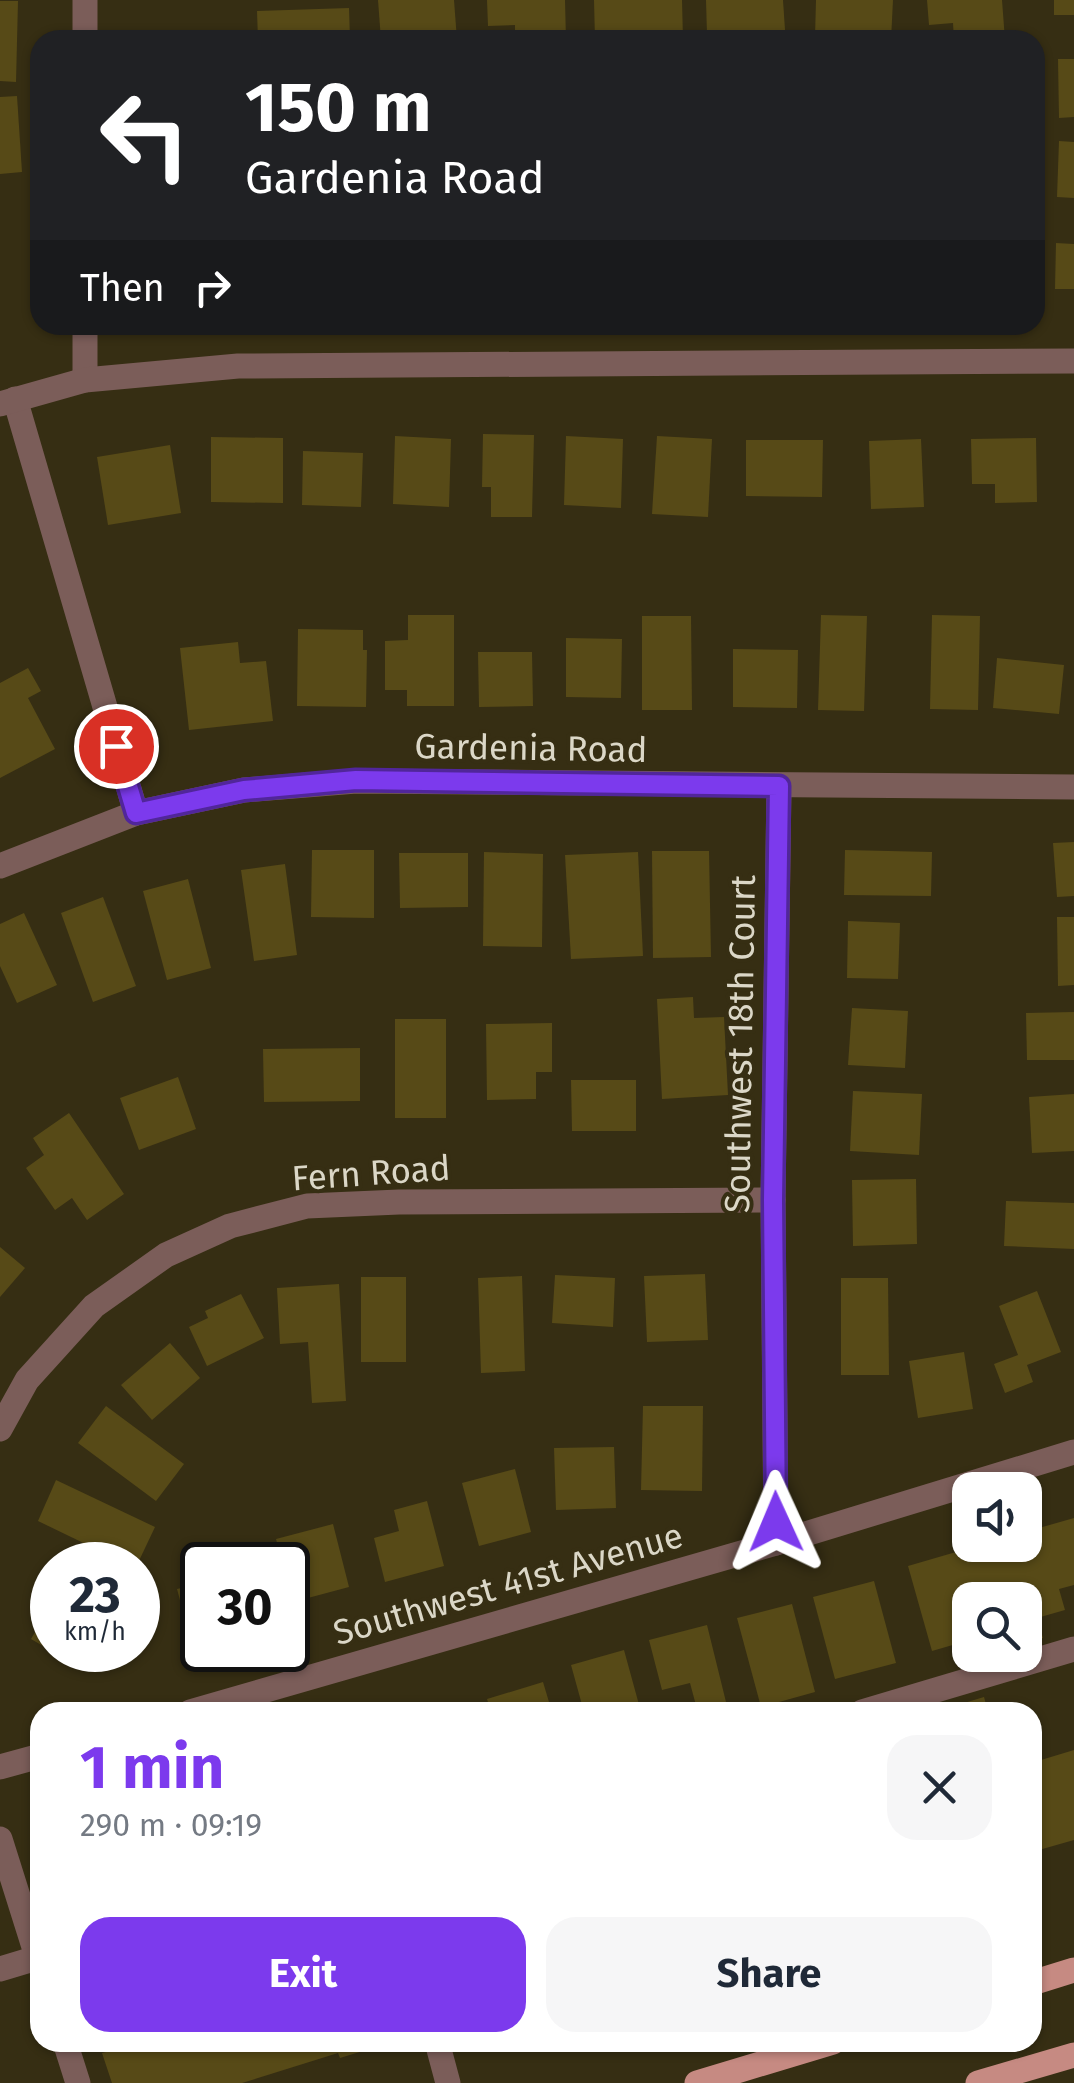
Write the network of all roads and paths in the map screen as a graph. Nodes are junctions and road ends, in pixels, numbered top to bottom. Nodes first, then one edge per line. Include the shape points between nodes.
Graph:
1 (86, 0) edge
2 (86, 30) edge
3 (85, 335) edge
4 (1074, 361) edge
5 (84, 380) junction
6 (7, 401) edge
7 (779, 786) junction
8 (1074, 787) edge
9 (136, 813) junction
10 (0, 866) edge
11 (773, 1200) junction
12 (0, 1429) edge
13 (1074, 1452) edge
14 (776, 1543) junction
15 (1074, 1649) edge
16 (225, 1702) edge
17 (896, 1702) edge
18 (30, 1759) edge
19 (0, 1768) edge
20 (0, 1839) edge
21 (30, 1932) edge
22 (30, 1962) edge
23 (0, 1969) edge
24 (1074, 1970) edge
25 (1042, 1980) edge
26 (68, 2052) edge
27 (440, 2052) edge
28 (800, 2052) edge
29 (1074, 2055) edge
30 (78, 2083) edge
31 (448, 2083) edge
32 (697, 2083) edge
33 (978, 2083) edge

1 - 2 street
3 - 5 street
4 - 5 street via 238,366
5 - 6 street
6 - 9 street
7 - 8 street, Gardenia Road
7 - 9 street, Gardenia Road via 356,780 244,790
7 - 11 street, Southwest 18th Court
9 - 10 street, Gardenia Road
11 - 12 street, Fern Road via 307,1206 230,1226 166,1255 94,1306 27,1380
11 - 14 street, Southwest 18th Court
13 - 14 street, Southwest 41st Avenue
14 - 16 street, Southwest 41st Avenue
15 - 17 street
18 - 19 street
20 - 21 street
22 - 23 street
24 - 25 main road
26 - 30 street
27 - 31 street
28 - 32 main road
29 - 33 main road

